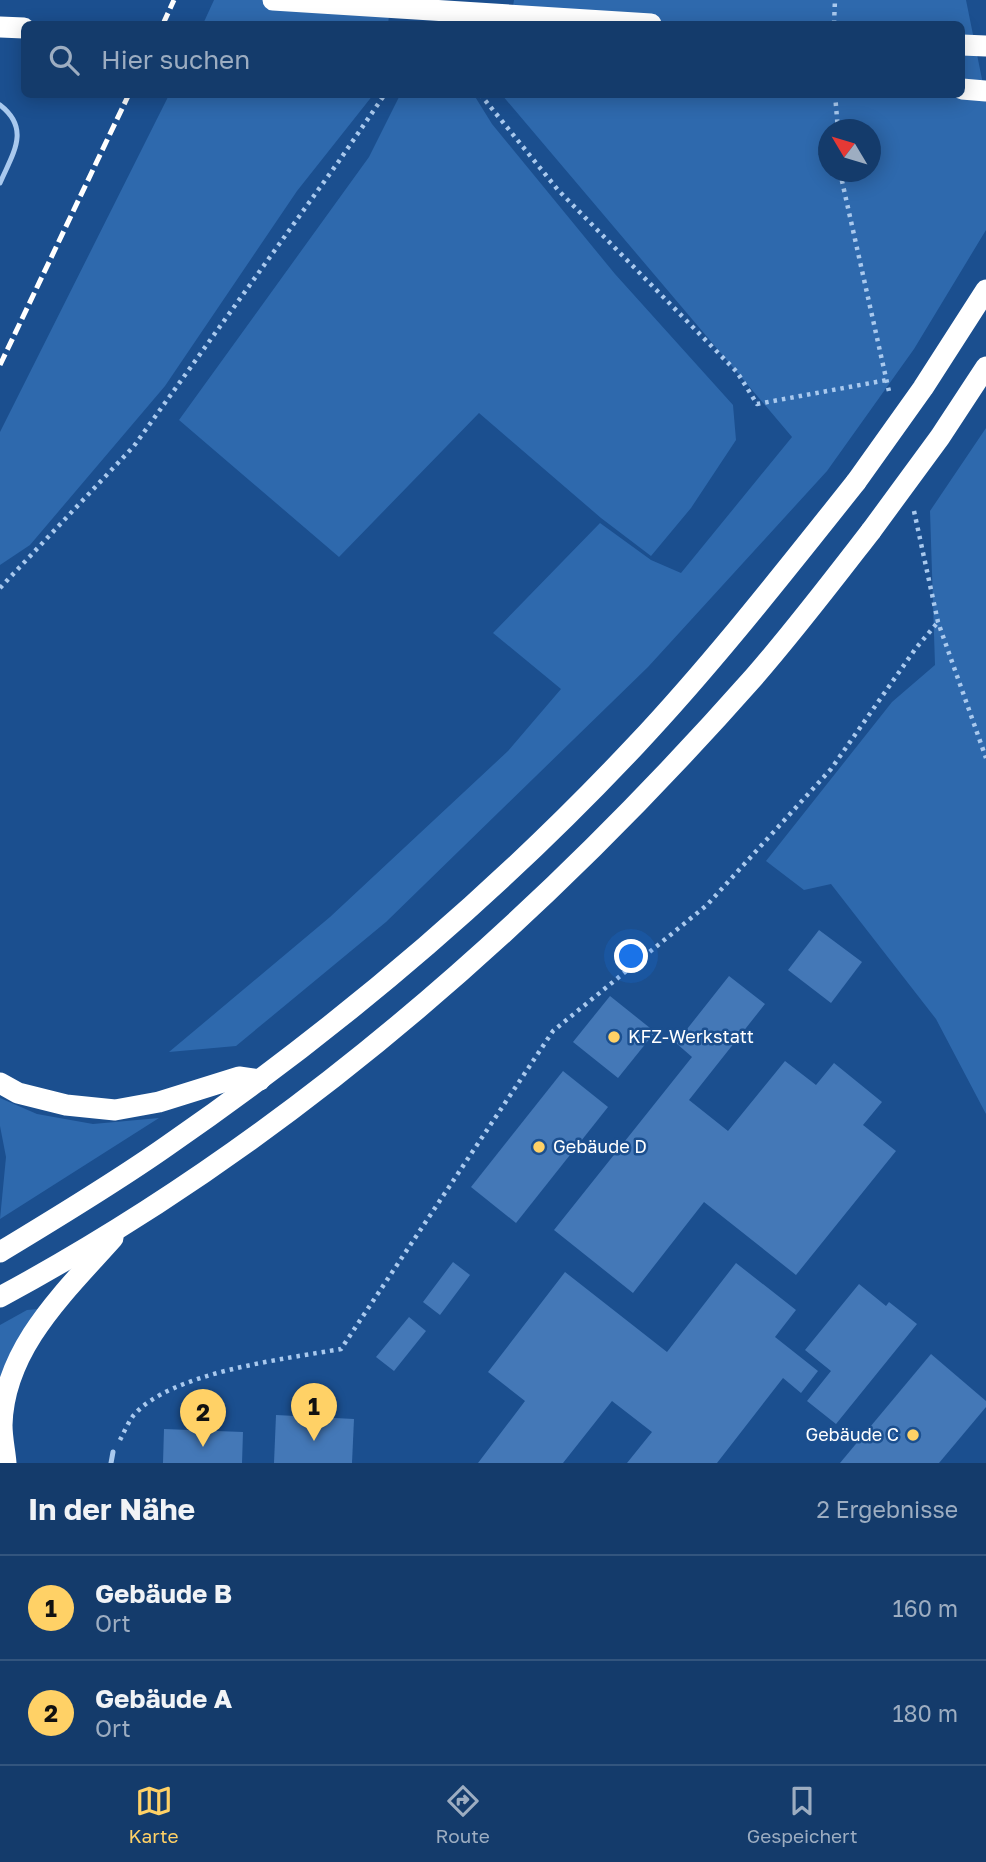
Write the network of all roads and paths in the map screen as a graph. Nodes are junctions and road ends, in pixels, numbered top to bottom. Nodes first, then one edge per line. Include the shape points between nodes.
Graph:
1 (273, 0) edge
2 (835, 0) edge
3 (604, 21) edge
4 (834, 21) edge
5 (0, 27) edge
6 (21, 28) edge
7 (965, 45) edge
8 (986, 46) edge
9 (965, 89) edge
10 (986, 90) edge
11 (381, 98) edge
12 (483, 98) edge
13 (835, 98) edge
14 (0, 105) edge
15 (837, 119) edge
16 (0, 183) edge
17 (986, 290) edge
18 (986, 367) edge
19 (887, 380) dead end
20 (0, 588) edge
21 (937, 622) dead end
22 (260, 1080) junction
23 (0, 1083) edge
24 (126, 1224) junction
25 (0, 1252) edge
26 (0, 1297) edge
27 (113, 1452) joint
28 (6, 1463) edge
29 (111, 1463) edge

1 - 3 highway, bridge
2 - 4 path
5 - 6 highway
7 - 8 highway
9 - 10 highway
11 - 20 path via 134,446
12 - 19 path via 558,190 737,372 757,404
13 - 15 path
14 - 16 lane via 18,126 18,139
17 - 22 highway, bridge via 856,482 731,637 636,745 455,920
18 - 24 highway, bridge via 872,531 756,675 588,853 498,939 376,1044 202,1174
21 - 27 path via 831,769 707,905 553,1031 341,1349 233,1369 170,1389 133,1416
22 - 23 highway via 239,1077 159,1102 115,1110 66,1105 18,1093
22 - 25 highway via 166,1147
24 - 26 highway
24 - 28 highway via 43,1319 17,1362 2,1425
27 - 29 lane

